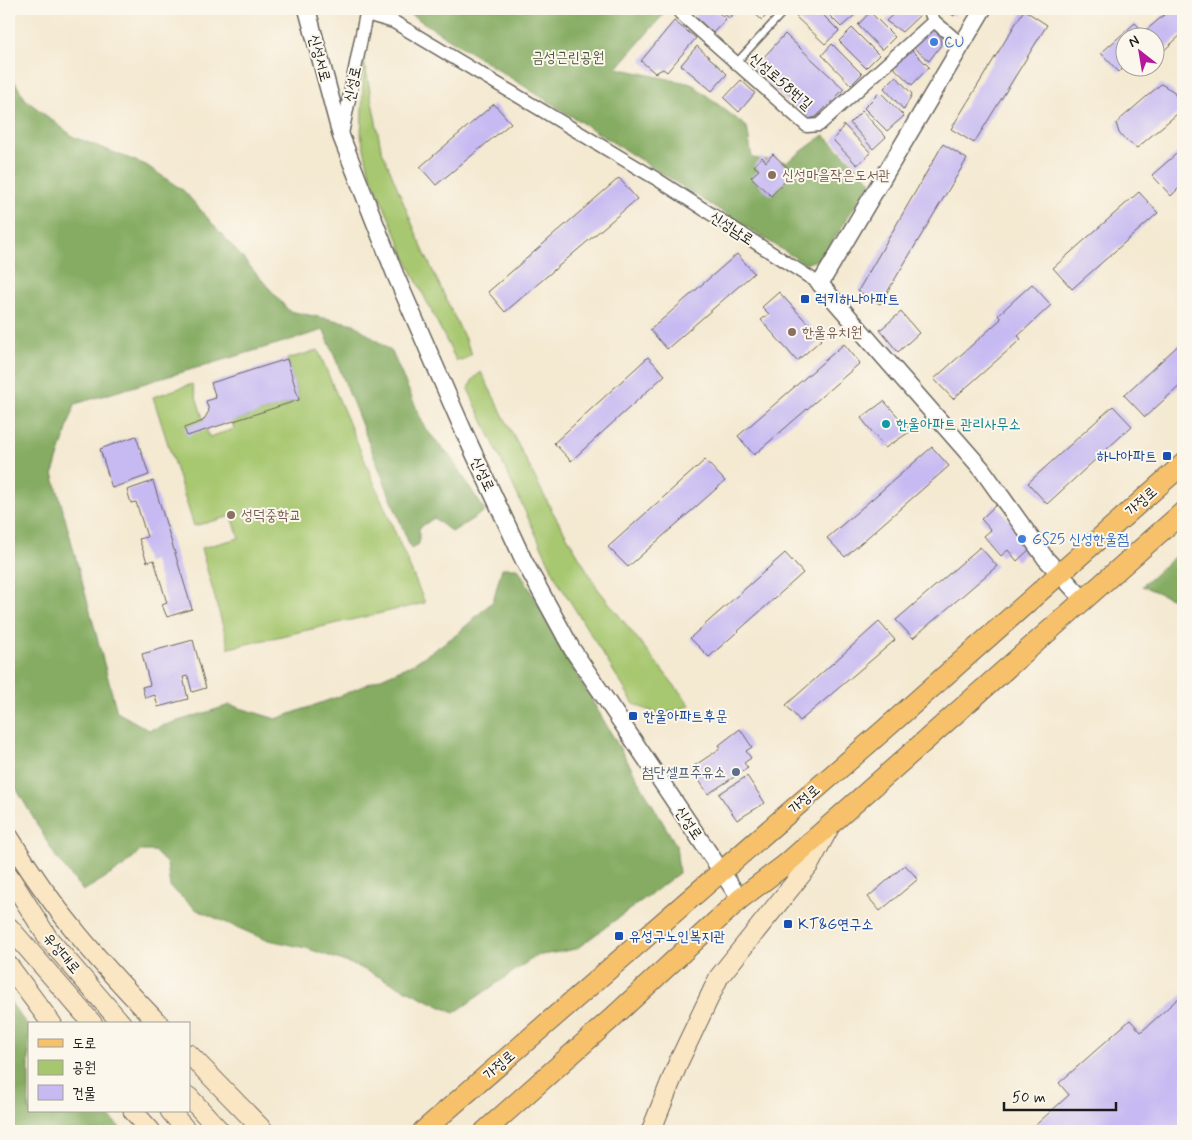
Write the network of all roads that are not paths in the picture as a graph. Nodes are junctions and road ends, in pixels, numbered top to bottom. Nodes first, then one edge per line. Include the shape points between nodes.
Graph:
1 (307, 9) edge
2 (683, 9) edge
3 (786, 9) edge
4 (928, 9) edge
5 (983, 9) edge
6 (367, 11) edge
7 (934, 20) junction
8 (962, 44) junction
9 (736, 63) junction
10 (341, 136) junction
11 (820, 284) junction
12 (1183, 464) edge
13 (1183, 512) edge
14 (1059, 572) junction
15 (1084, 600) junction
16 (833, 820) junction
17 (9, 837) edge
18 (722, 872) junction
19 (9, 876) edge
20 (740, 899) junction
21 (9, 927) edge
22 (9, 966) edge
23 (51, 1022) edge
24 (92, 1022) edge
25 (120, 1022) edge
26 (157, 1022) edge
27 (190, 1055) edge
28 (190, 1099) edge
29 (133, 1112) edge
30 (171, 1112) edge
31 (151, 1131) edge
32 (187, 1131) edge
33 (220, 1131) edge
34 (264, 1131) edge
35 (423, 1131) edge
36 (485, 1131) edge
37 (652, 1131) edge

1 - 10 street, 신성서로
2 - 9 street, 신성로58번길 via 680,13
3 - 9 lane
4 - 7 street
5 - 8 street
6 - 10 street, 신성로
6 - 11 street, 신성남로 via 394,22 622,158
7 - 8 street
7 - 9 street, 신성로58번길 via 819,125 807,126
8 - 11 street
10 - 18 street, 신성로 via 398,282 524,561 572,649
11 - 14 street via 981,468 1046,559
12 - 14 main road, 가정로
13 - 15 main road
14 - 15 street
14 - 18 main road, 가정로
15 - 16 main road
16 - 20 main road via 786,864
16 - 37 main road via 809,865 719,977 679,1060
17 - 26 main road via 35,880 99,962
18 - 20 street, 신성로
18 - 35 main road, 가정로
19 - 25 main road, 유성대로 via 48,938
20 - 36 main road
21 - 24 main road, 유성대로
22 - 23 main road
27 - 34 main road
28 - 33 main road
29 - 31 main road
30 - 32 main road

